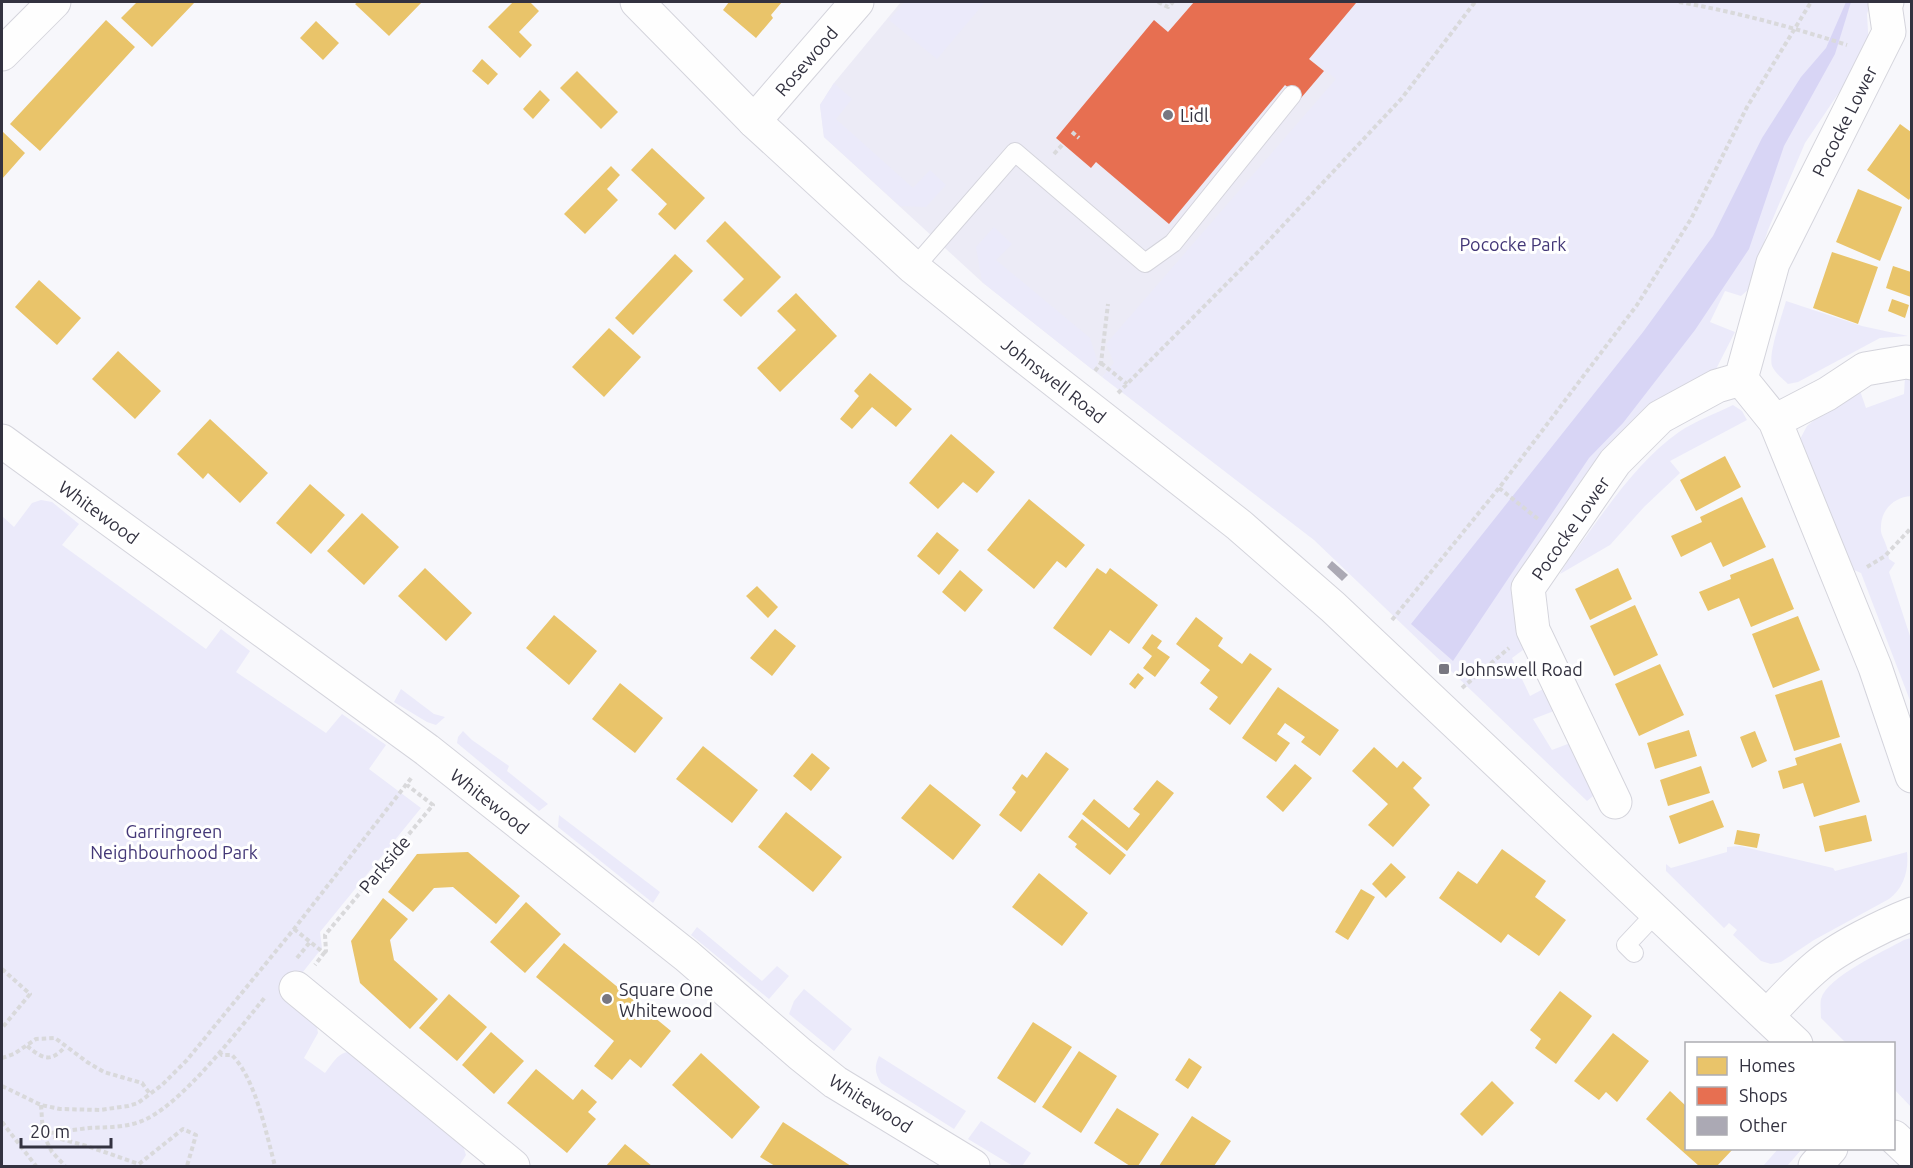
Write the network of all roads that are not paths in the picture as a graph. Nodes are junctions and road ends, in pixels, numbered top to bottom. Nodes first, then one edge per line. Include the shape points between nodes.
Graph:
1 (54, 2) edge
2 (637, 2) edge
3 (857, 2) edge
4 (1896, 24) edge
5 (2, 54) edge
6 (1292, 95) dead end
7 (754, 121) junction
8 (914, 268) junction
9 (1911, 363) edge
10 (1741, 379) junction
11 (1775, 421) junction
12 (2, 441) edge
13 (1911, 776) edge
14 (1616, 801) dead end
15 (1657, 912) junction
16 (1911, 914) edge
17 (1634, 953) dead end
18 (288, 979) road end
19 (1767, 1016) junction
20 (1794, 1042) edge
21 (1895, 1139) edge
22 (1830, 1150) edge
23 (1911, 1154) edge
24 (513, 1167) edge
25 (973, 1167) edge
26 (1815, 1167) edge

1 - 5 street
2 - 7 street, Johnswell Road
3 - 7 street, Rosewood
4 - 10 street, Pococke Lower via 1773,263
6 - 8 lane via 1173,243 1145,263 1015,152
7 - 8 street, Johnswell Road
8 - 15 street, Johnswell Road via 1239,525 1440,706
9 - 11 street via 1865,369
10 - 11 street
10 - 14 street, Pococke Lower via 1717,386 1660,417 1616,462 1528,588 1533,630
11 - 13 street via 1875,667
12 - 25 street, Whitewood via 427,750 687,956 835,1082
15 - 17 lane via 1626,945
15 - 19 street, Johnswell Road
16 - 19 street via 1832,954
18 - 24 street
19 - 20 street, Johnswell Road
21 - 23 street
22 - 26 street

